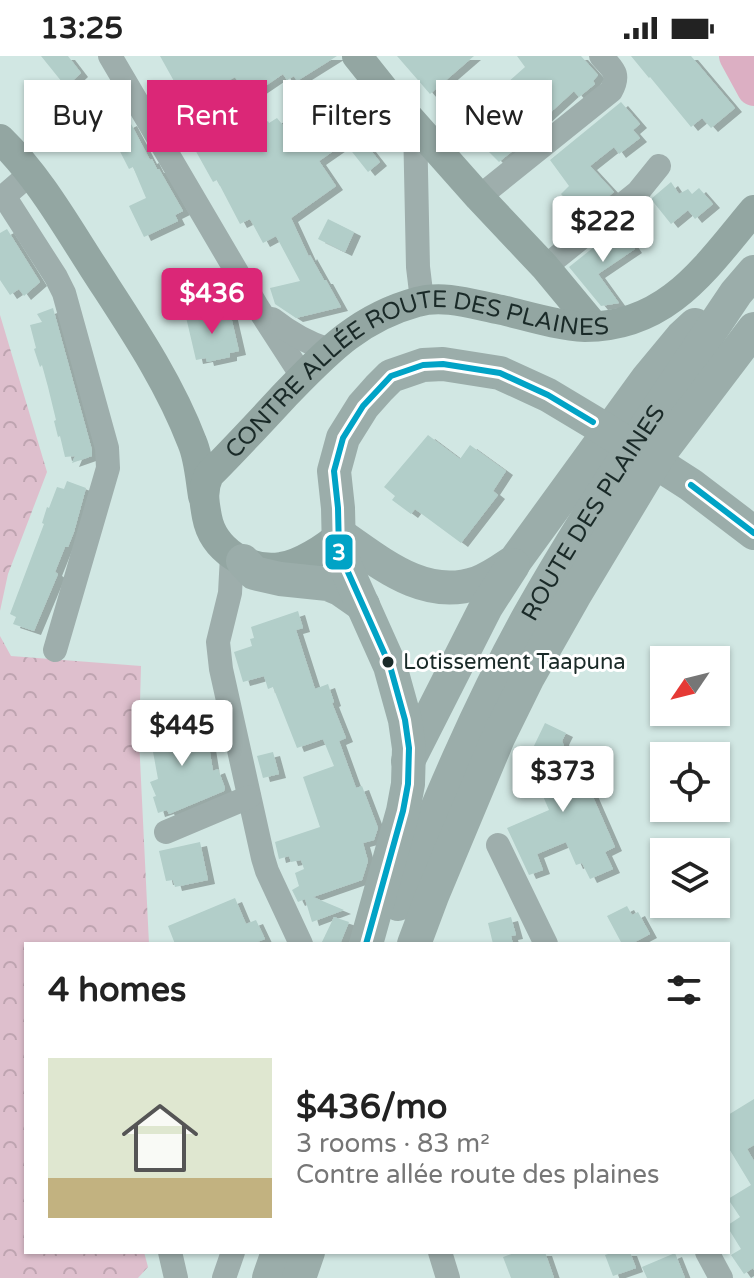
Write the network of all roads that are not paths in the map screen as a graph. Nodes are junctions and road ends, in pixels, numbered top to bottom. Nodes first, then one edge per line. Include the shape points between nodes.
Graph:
1 (110, 56) edge
2 (601, 56) edge
3 (368, 60) edge
4 (383, 80) edge
5 (420, 129) edge
6 (0, 139) edge
7 (416, 152) edge
8 (659, 166) dead end
9 (31, 173) junction
10 (2, 194) edge
11 (479, 197) junction
12 (754, 210) edge
13 (545, 267) junction
14 (745, 282) edge
15 (422, 300) junction
16 (258, 308) junction
17 (594, 326) junction
18 (754, 329) edge
19 (329, 350) junction
20 (302, 376) junction
21 (203, 496) junction
22 (751, 525) edge
23 (340, 535) junction
24 (237, 559) junction
25 (515, 561) junction
26 (363, 605) junction
27 (55, 650) dead end
28 (408, 761) junction
29 (249, 797) junction
30 (166, 832) dead end
31 (498, 845) dead end
32 (300, 942) edge
33 (367, 942) edge
34 (382, 942) edge
35 (415, 942) edge
36 (545, 942) edge
37 (170, 1254) edge
38 (232, 1254) edge
39 (266, 1254) edge
40 (277, 1254) edge
41 (307, 1254) edge
42 (441, 1254) edge
43 (708, 1254) edge
44 (176, 1278) edge
45 (224, 1278) edge
46 (260, 1278) edge
47 (269, 1278) edge
48 (299, 1278) edge
49 (448, 1278) edge
50 (721, 1278) edge

1 - 16 street
2 - 11 street via 616,74 611,91
3 - 4 main road
5 - 11 main road
6 - 9 main road
7 - 15 street
8 - 13 street via 629,199
9 - 10 street
9 - 21 main road via 170,392 194,445
10 - 27 street via 64,293 107,448 108,468
11 - 13 main road
12 - 17 main road, CONTRE ALLÉE ROUTE DES PLAINES via 676,297 632,320
13 - 17 main road
14 - 25 highway via 682,337 648,378
14 - 34 highway, ROUTE DES PLAINES via 571,543 528,618 486,699
15 - 17 main road, CONTRE ALLÉE ROUTE DES PLAINES
15 - 19 main road, CONTRE ALLÉE ROUTE DES PLAINES via 362,325
16 - 19 street via 289,333
16 - 20 street
18 - 35 highway, ROUTE DES PLAINES via 660,453 528,677
19 - 20 main road, CONTRE ALLÉE ROUTE DES PLAINES
20 - 21 main road, CONTRE ALLÉE ROUTE DES PLAINES via 209,475
21 - 24 main road, CONTRE ALLÉE ROUTE DES PLAINES via 214,539
22 - 23 highway via 548,395 500,373 443,364 391,376 343,438 334,471
23 - 24 main road via 285,566 263,567
23 - 25 highway via 398,575 436,588 478,582
23 - 26 highway via 339,552
24 - 26 highway via 254,573 328,584
24 - 29 street via 218,642
25 - 28 highway
26 - 28 highway via 400,695
28 - 33 highway via 400,824
29 - 30 street
29 - 32 street via 267,871
31 - 36 street
37 - 44 street
38 - 45 street
39 - 46 highway
40 - 47 highway
41 - 48 highway
42 - 49 street
43 - 50 street

